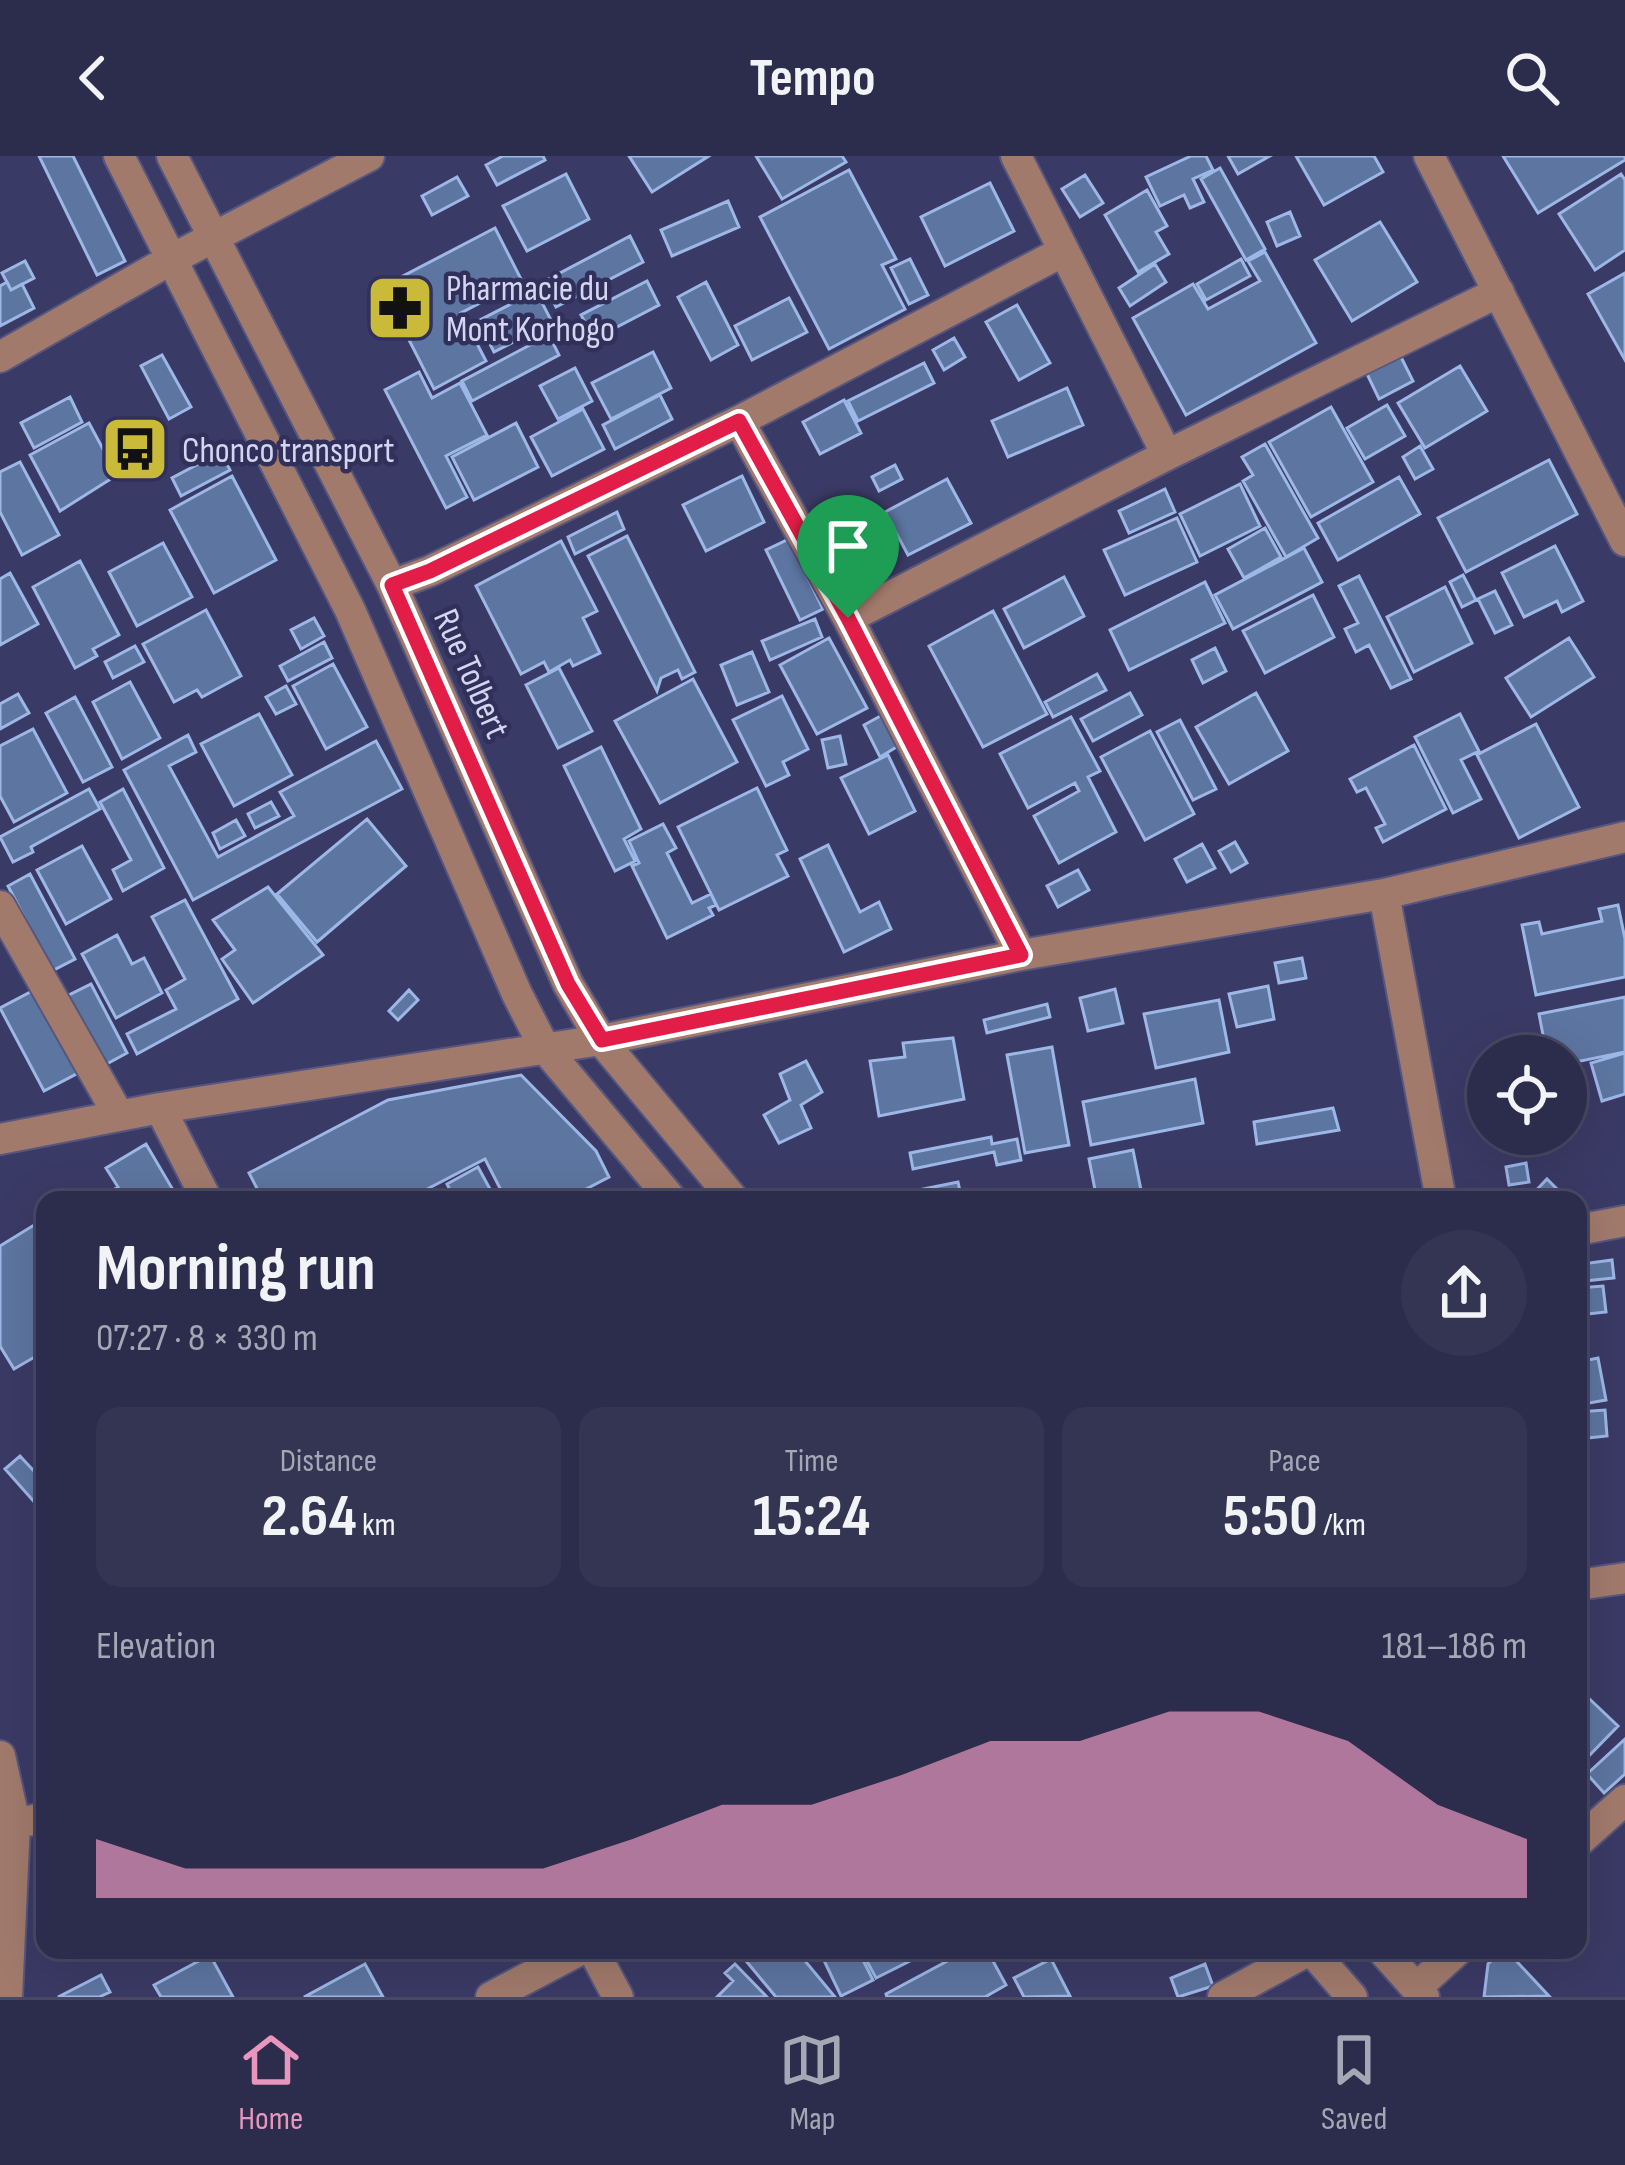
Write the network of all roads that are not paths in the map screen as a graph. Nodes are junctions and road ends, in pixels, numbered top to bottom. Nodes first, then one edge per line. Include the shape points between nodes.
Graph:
1 (119, 156) edge
2 (172, 156) edge
3 (369, 156) edge
4 (1016, 156) edge
5 (1430, 156) edge
6 (212, 239) junction
7 (1062, 252) junction
8 (170, 260) junction
9 (1499, 292) junction
10 (0, 357) edge
11 (739, 421) junction
12 (1167, 455) junction
13 (1625, 541) edge
14 (392, 585) junction
15 (848, 618) junction
16 (1625, 837) edge
17 (1384, 894) junction
18 (0, 906) edge
19 (1021, 955) junction
20 (602, 1040) junction
21 (544, 1047) junction
22 (160, 1108) junction
23 (119, 1116) junction
24 (0, 1139) edge
25 (202, 1191) edge
26 (664, 1191) edge
27 (727, 1191) edge
28 (1439, 1191) edge
29 (1625, 1221) edge
30 (1587, 1228) edge
31 (1625, 1578) edge
32 (1587, 1584) edge
33 (0, 1756) edge
34 (1625, 1800) edge
35 (30, 1821) edge
36 (1587, 1834) edge
37 (563, 1959) edge
38 (598, 1959) edge
39 (1293, 1959) edge
40 (1318, 1959) edge
41 (1390, 1959) edge
42 (1450, 1959) edge
43 (1420, 1992) edge
44 (7, 1997) edge
45 (491, 1997) edge
46 (618, 1997) edge
47 (1223, 1997) edge
48 (1352, 1997) edge

1 - 8 street
2 - 6 street, Rue Tolbert
3 - 6 street
4 - 7 street
5 - 9 street
6 - 8 street
6 - 14 street, Rue Tolbert
7 - 11 street
7 - 12 street
8 - 10 street
8 - 21 street via 350,610
9 - 12 street
9 - 13 street
11 - 14 street
11 - 15 street
12 - 15 street
14 - 20 street, Rue Tolbert via 568,984
15 - 19 street
16 - 17 street
17 - 19 street
17 - 28 street
18 - 23 street
19 - 20 street
20 - 21 street
20 - 27 street, Rue Tolbert
21 - 22 street
21 - 26 street
22 - 23 street
22 - 25 street
23 - 24 street
29 - 30 street
31 - 32 street
33 - 35 street
34 - 36 street
35 - 44 street
37 - 45 street
38 - 46 street
39 - 47 street
40 - 48 street
41 - 43 street
42 - 43 street

